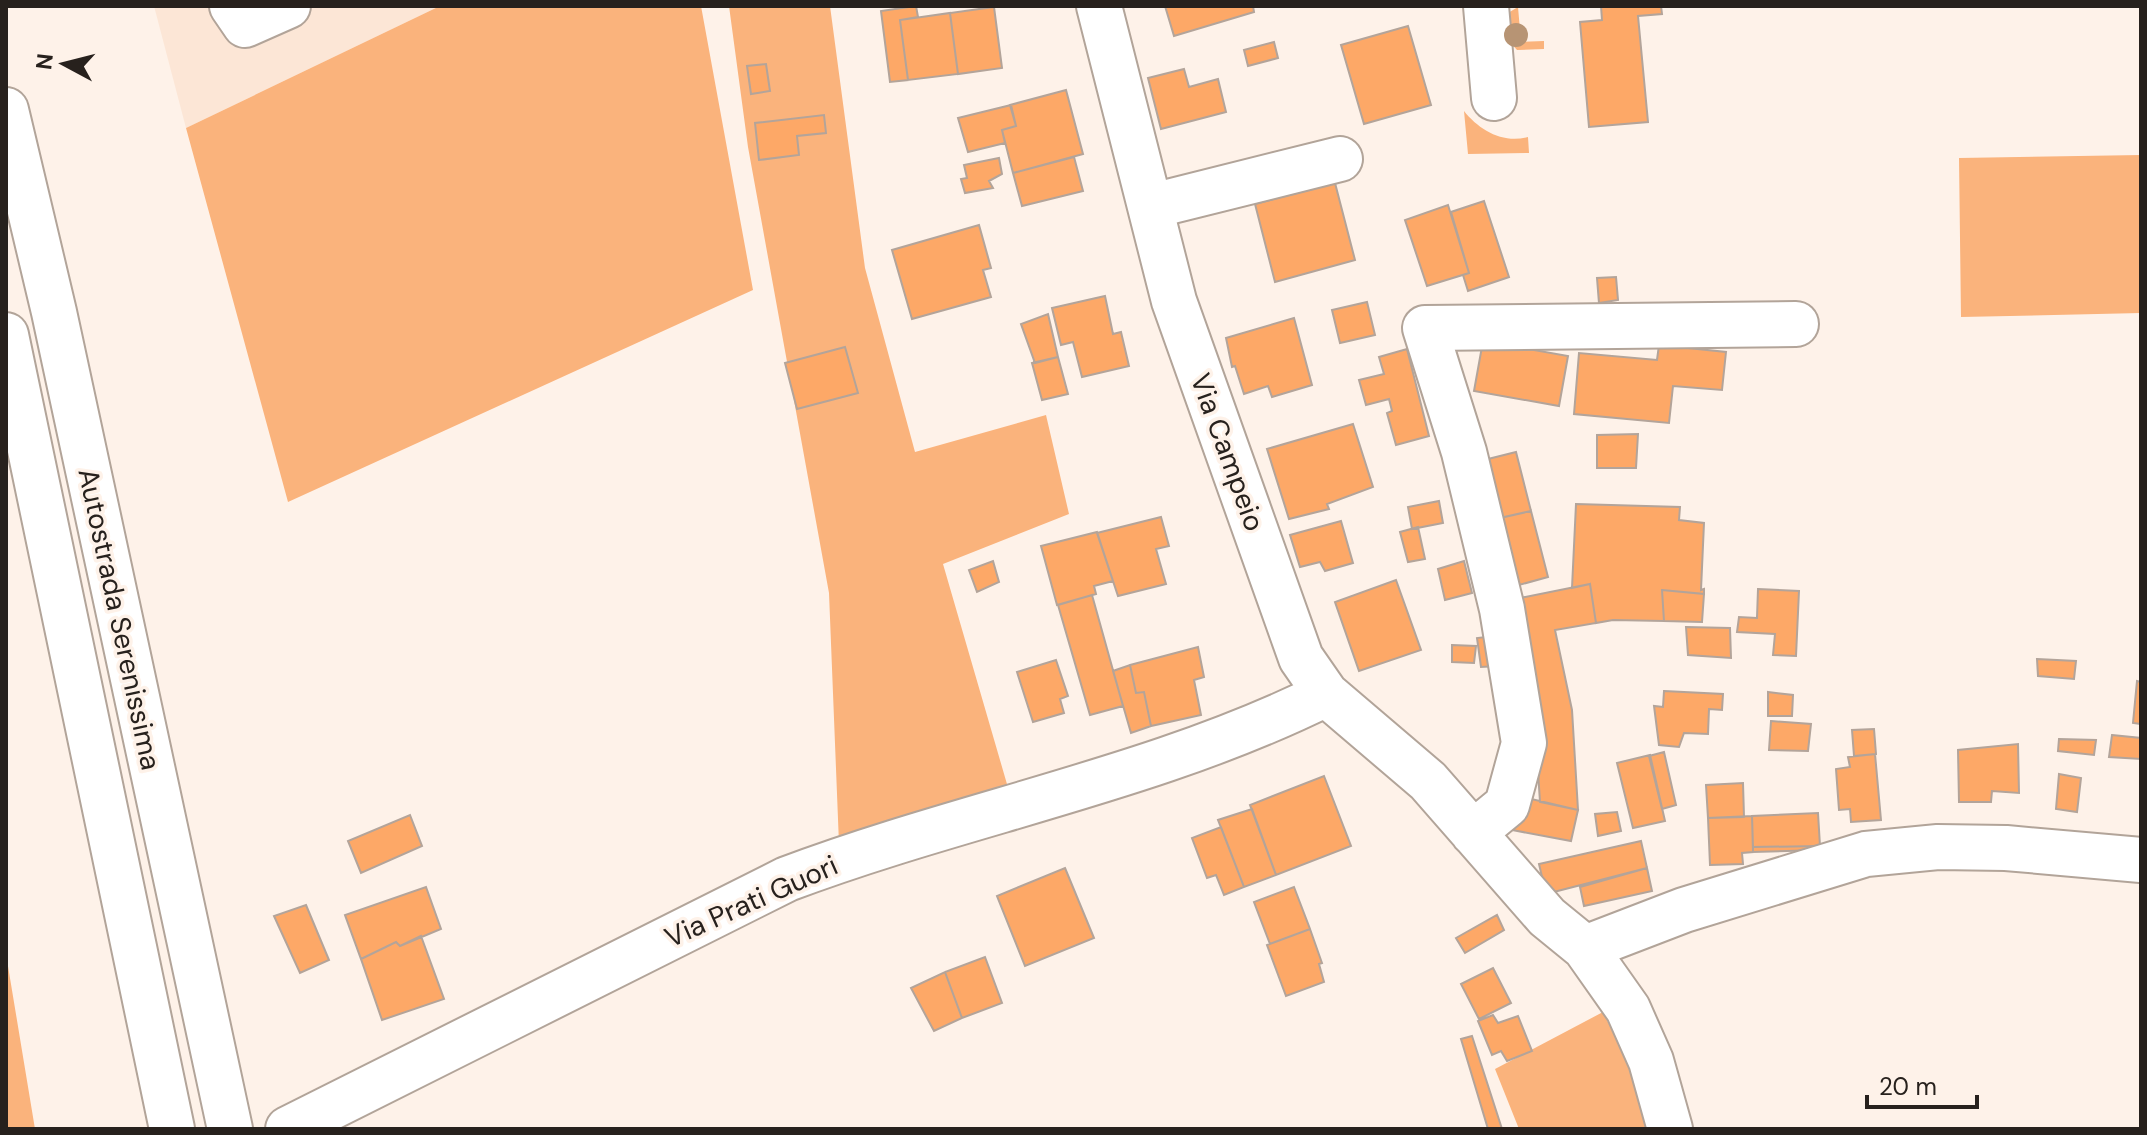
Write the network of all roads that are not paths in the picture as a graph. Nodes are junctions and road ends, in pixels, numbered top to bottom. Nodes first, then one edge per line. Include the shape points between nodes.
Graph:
1 (232, 6) edge
2 (288, 6) edge
3 (1099, 6) edge
4 (1486, 6) edge
5 (1494, 98) dead end
6 (6, 110) edge
7 (1340, 159) dead end
8 (1152, 206) junction
9 (1796, 324) dead end
10 (6, 335) edge
11 (1326, 694) junction
12 (1473, 833) junction
13 (2141, 860) edge
14 (1585, 948) junction
15 (172, 1129) edge
16 (230, 1129) edge
17 (288, 1129) edge
18 (1670, 1129) edge

1 - 2 main road via 245,25
3 - 8 main road, Via Campeio
4 - 5 main road
6 - 16 main road, Autostrada Serenissima
7 - 8 main road
8 - 11 main road, Via Campeio via 1174,301 1301,658
9 - 12 main road via 1425,328 1464,452 1499,595 1524,743 1507,805
10 - 15 main road, Autostrada Serenissima
11 - 12 main road, Via Campeio via 1418,772
11 - 17 main road, Via Prati Guori via 1270,722 1107,781 787,879
12 - 14 main road, Via Campeio via 1547,917
13 - 14 main road via 2006,848 1866,854 1684,910
14 - 18 main road, Via Campeio via 1628,1009 1651,1061

